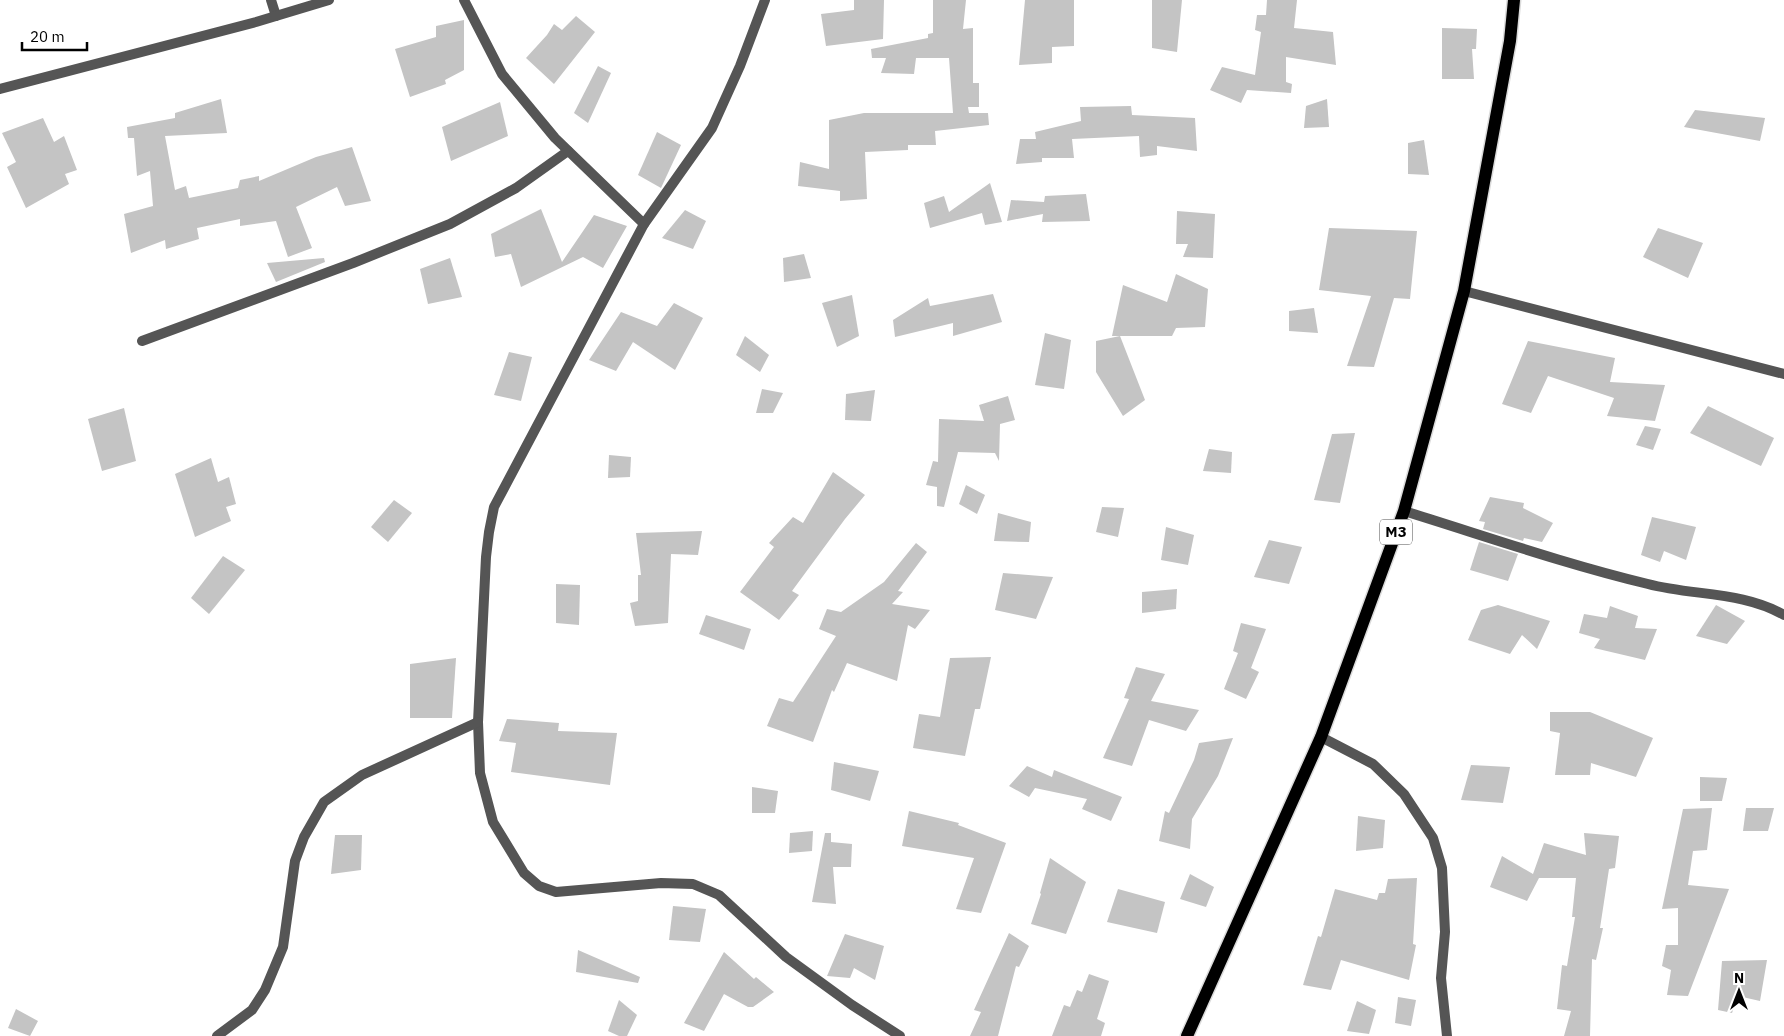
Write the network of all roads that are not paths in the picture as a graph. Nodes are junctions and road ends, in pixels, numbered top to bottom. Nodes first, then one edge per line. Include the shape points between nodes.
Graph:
1 (270, 0) edge
2 (329, 0) edge
3 (464, 0) edge
4 (765, 0) edge
5 (1514, 0) edge
6 (276, 16) junction
7 (0, 89) edge
8 (568, 150) junction
9 (644, 224) junction
10 (1464, 291) junction
11 (142, 341) dead end
12 (1784, 374) edge
13 (1404, 511) junction
14 (1784, 615) edge
15 (478, 722) junction
16 (1321, 737) junction
17 (217, 1036) edge
18 (900, 1036) edge
19 (1187, 1036) edge
20 (1447, 1036) edge

1 - 6 street
2 - 6 street
3 - 8 street via 502,74
4 - 9 street via 712,128
5 - 10 main road, M3 via 1510,41
6 - 7 street
8 - 9 street
8 - 11 street via 516,188 450,224 353,264
9 - 15 street via 494,507 487,548
10 - 12 street
10 - 13 main road, M3
13 - 14 street via 1650,585 1734,598
13 - 16 main road, M3
15 - 17 street via 362,775 324,802 304,837 295,862 283,947 265,990 252,1010
15 - 18 street via 480,773 493,822 524,873 539,886 556,892 661,883 693,884 719,895 786,957
16 - 19 main road, M3
16 - 20 street via 1373,764 1404,794 1433,838 1442,868 1445,932 1441,978

